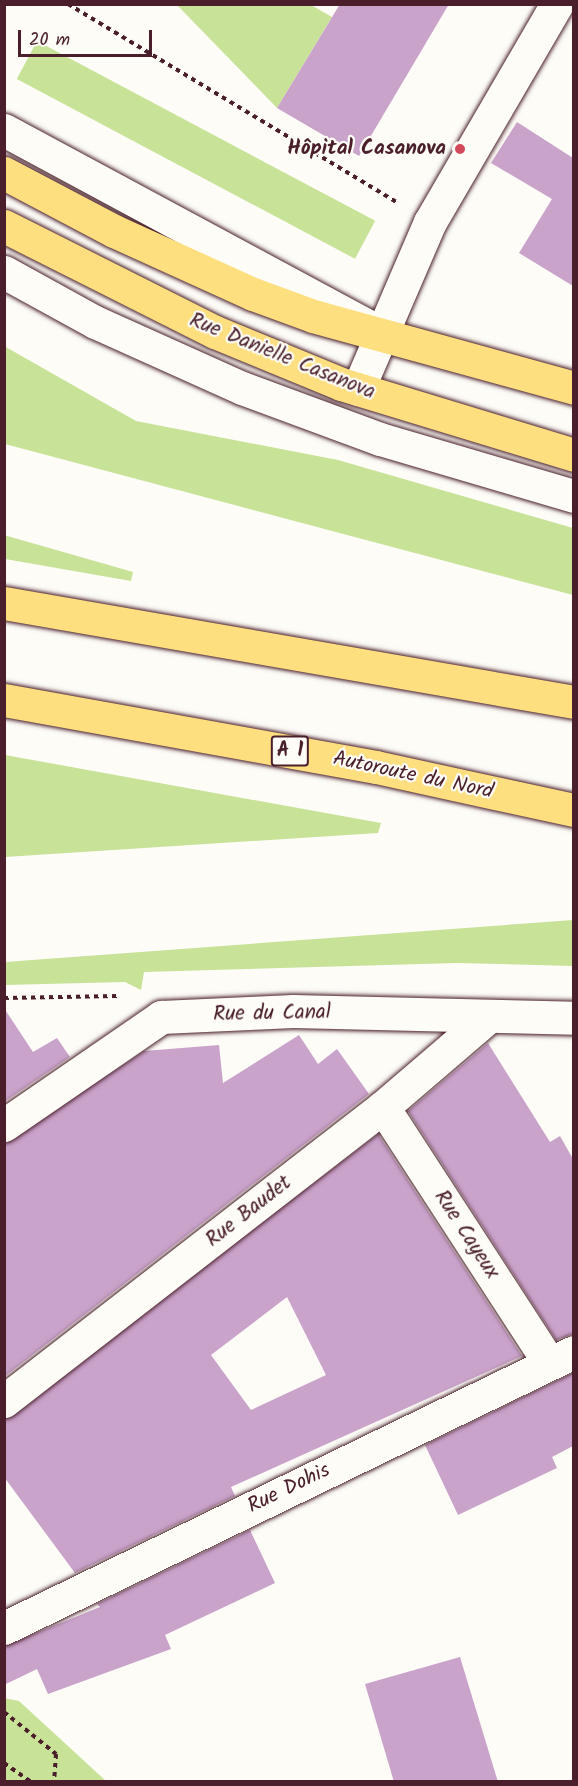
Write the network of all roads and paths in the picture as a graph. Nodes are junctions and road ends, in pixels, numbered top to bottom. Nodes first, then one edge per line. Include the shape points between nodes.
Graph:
1 (68, 4) edge
2 (557, 4) edge
3 (4, 130) edge
4 (4, 173) edge
5 (430, 222) junction
6 (4, 226) edge
7 (4, 272) edge
8 (380, 332) junction
9 (573, 388) edge
10 (358, 390) junction
11 (573, 455) edge
12 (573, 496) edge
13 (4, 603) edge
14 (4, 700) edge
15 (573, 702) edge
16 (573, 810) edge
17 (4, 999) edge
18 (100, 1000) dead end
19 (488, 1017) junction
20 (573, 1018) edge
21 (383, 1107) junction
22 (4, 1125) edge
23 (561, 1357) edge
24 (4, 1401) edge
25 (4, 1628) edge
26 (4, 1713) edge
27 (4, 1763) edge
28 (30, 1782) edge
29 (54, 1782) edge

1 - 5 path
2 - 5 street
3 - 8 street
4 - 8 main road via 198,272 313,316
5 - 8 street
6 - 10 main road, Rue Danielle Casanova via 215,332
7 - 12 street via 95,322 242,388 380,439
8 - 9 main road
8 - 10 street
10 - 11 main road, Rue Danielle Casanova
13 - 15 main road
14 - 16 main road, Autoroute du Nord / A 1 via 376,767
17 - 18 path
19 - 20 street, Rue du Canal
19 - 21 street, Rue Baudet
19 - 22 street, Rue du Canal via 293,1011 161,1017
21 - 23 street, Rue Cayeux
21 - 24 street, Rue Baudet
23 - 25 street, Rue Dohis
26 - 29 path via 56,1754
27 - 28 path

